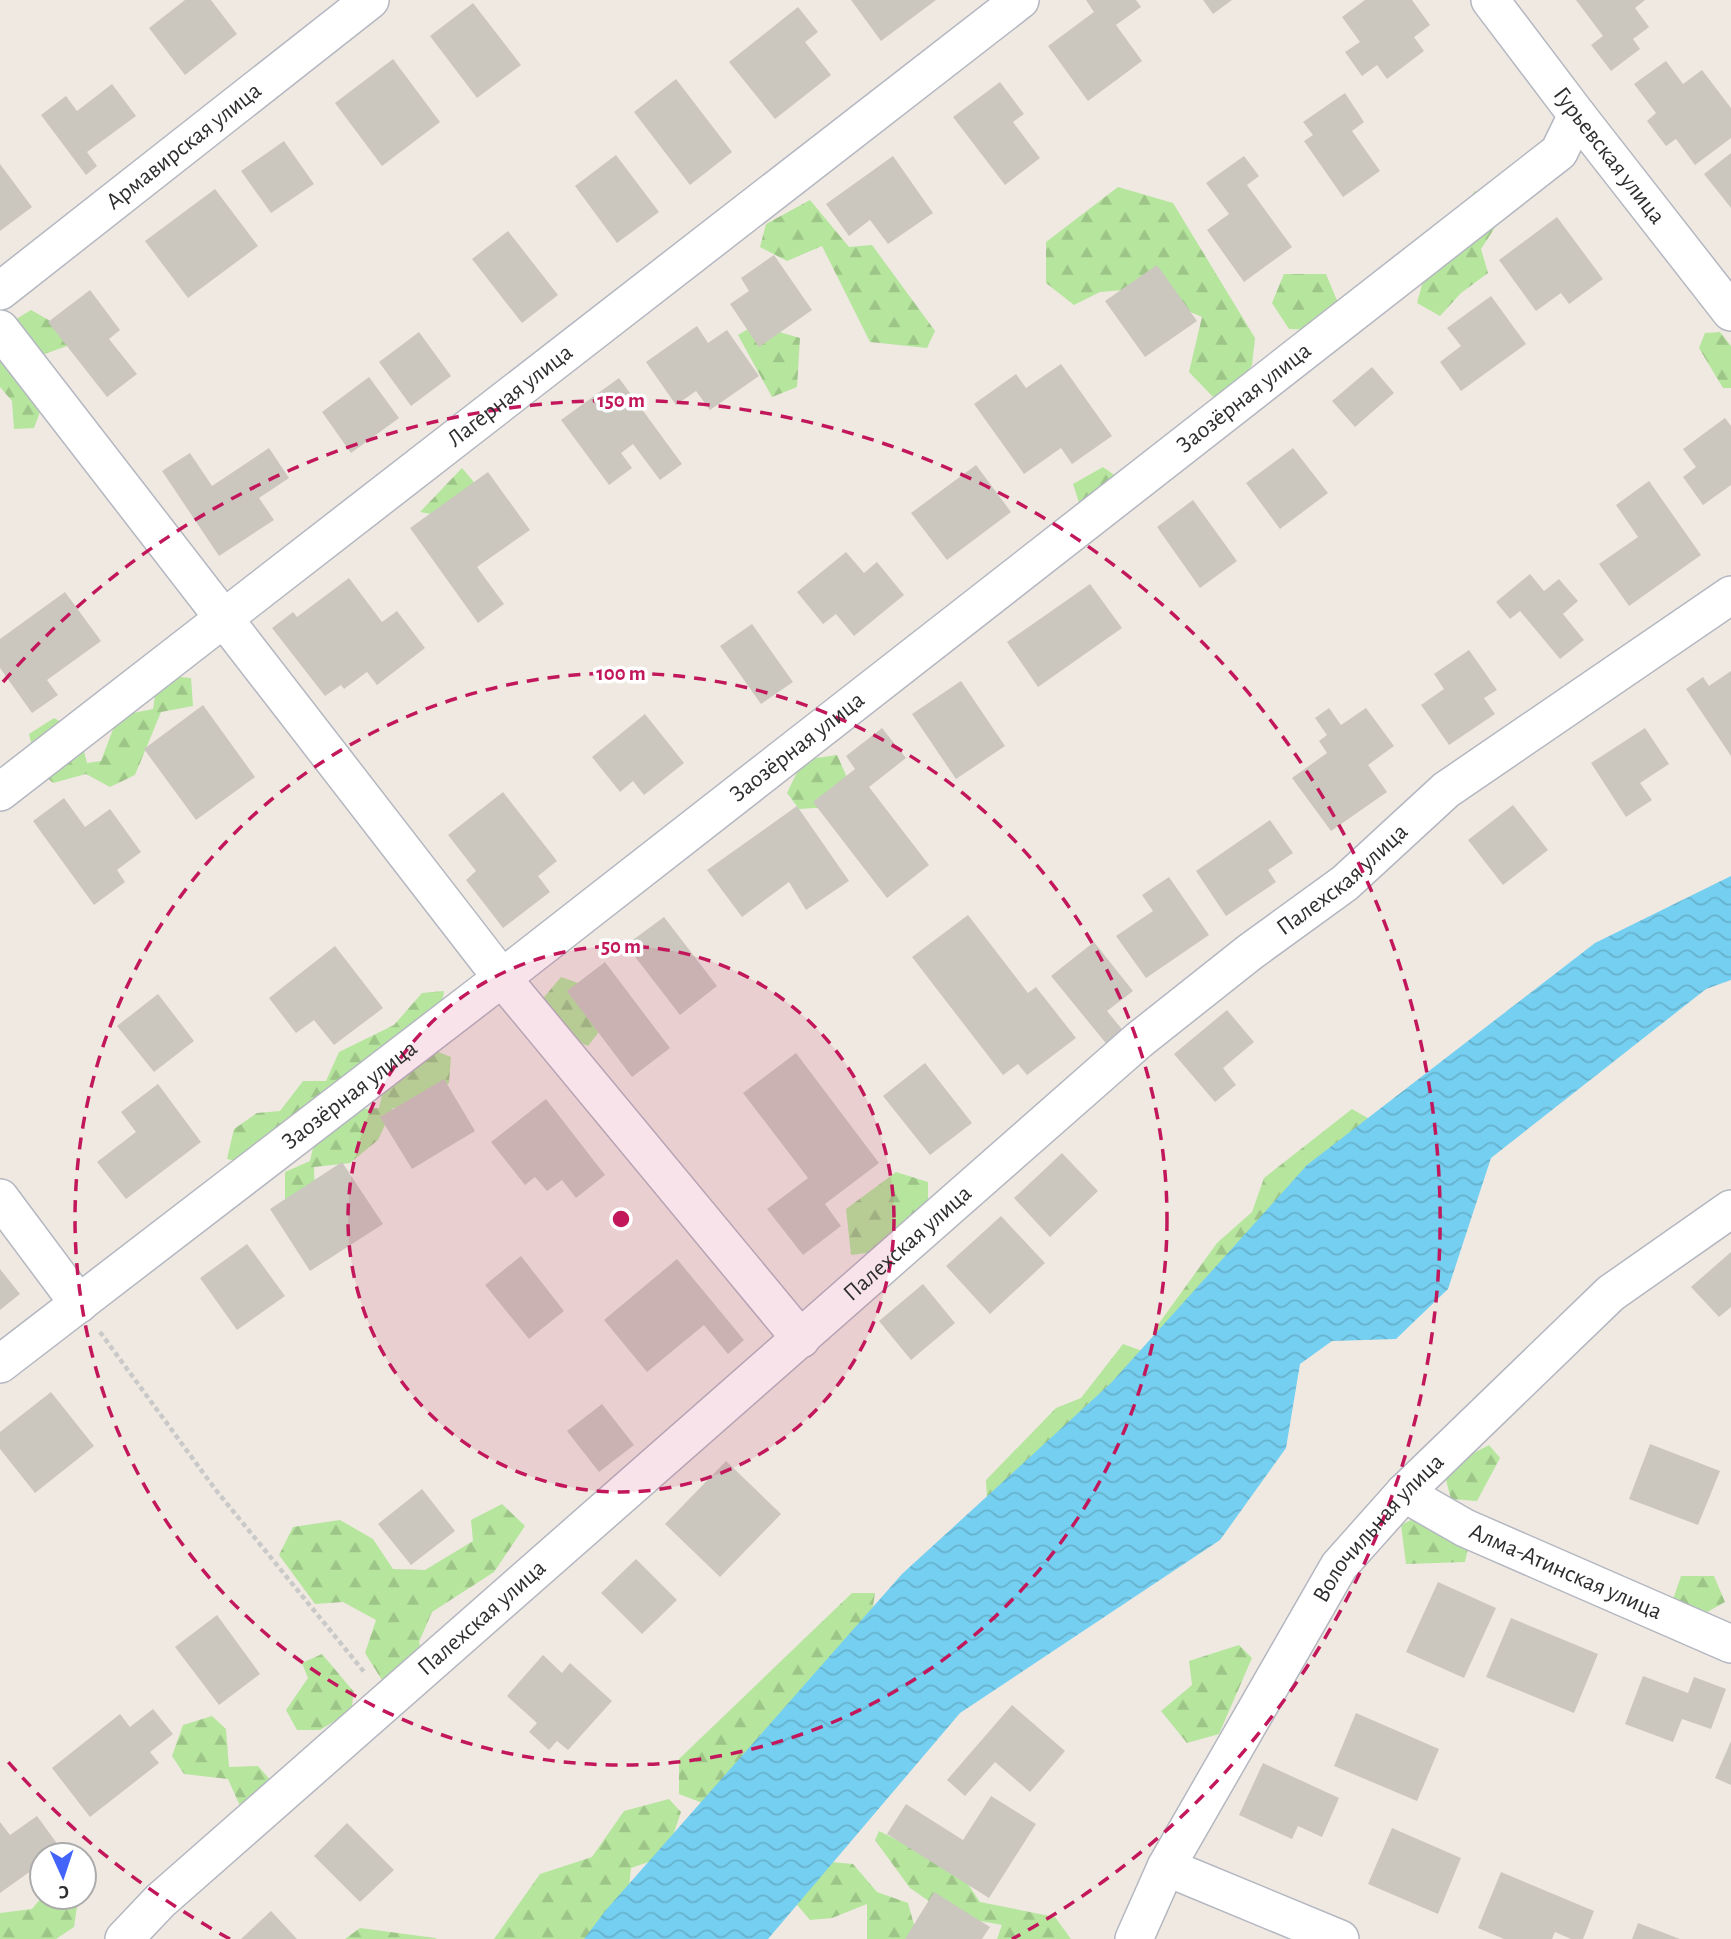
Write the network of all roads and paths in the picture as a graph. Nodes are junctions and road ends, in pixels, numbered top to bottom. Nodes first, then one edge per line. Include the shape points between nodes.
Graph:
1 (370, 0) edge
2 (1020, 0) edge
3 (1490, 0) edge
4 (1577, 115) junction
5 (0, 291) edge
6 (1731, 312) edge
7 (0, 329) edge
8 (1731, 595) edge
9 (224, 617) junction
10 (0, 792) edge
11 (502, 978) junction
12 (0, 1198) edge
13 (1731, 1209) edge
14 (79, 1304) junction
15 (801, 1339) junction
16 (0, 1364) edge
17 (1404, 1493) junction
18 (1731, 1644) edge
19 (388, 1701) junction
20 (1166, 1867) junction
21 (124, 1939) edge
22 (1134, 1939) edge
23 (1340, 1939) edge

1 - 5 street, Армавирская улица
2 - 9 street, Лагерная улица
3 - 4 street, Гурьевская улица
4 - 6 street, Гурьевская улица
4 - 11 street, Заозёрная улица via 1559,152
7 - 9 street
8 - 15 street, Палехская улица via 1446,790 1345,883 1139,1040
9 - 10 street, Лагерная улица
9 - 11 street
11 - 14 street, Заозёрная улица
11 - 15 street
12 - 14 street
13 - 17 street, Волочильная улица via 1611,1293
14 - 16 street, Заозёрная улица
14 - 19 path via 215,1489
15 - 19 street, Палехская улица
17 - 18 street, Алма-Атинская улица via 1465,1528
17 - 20 street, Волочильная улица via 1339,1566
19 - 21 street, Палехская улица via 160,1901
20 - 22 street, Волочильная улица
20 - 23 street

